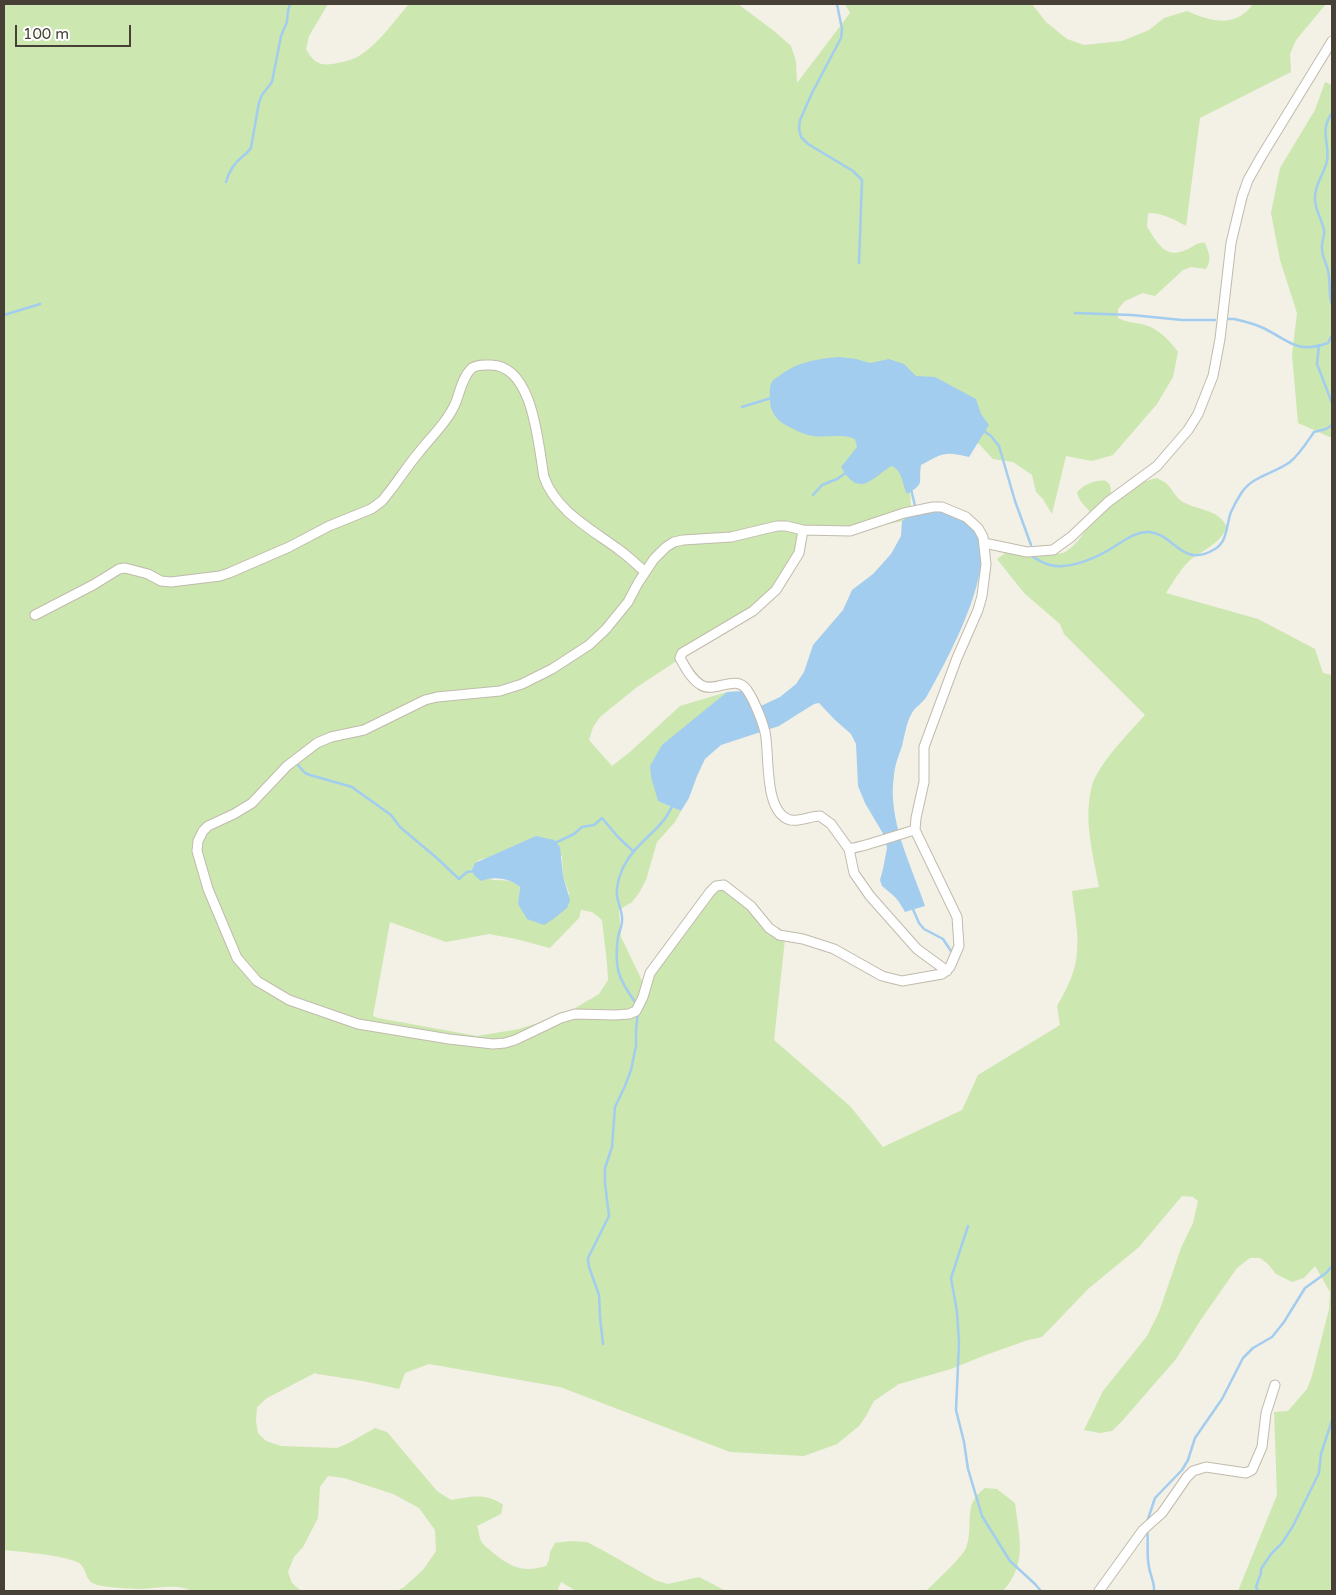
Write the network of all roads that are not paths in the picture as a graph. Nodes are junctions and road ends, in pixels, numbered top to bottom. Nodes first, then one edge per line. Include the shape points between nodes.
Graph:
1 (1332, 41) edge
2 (803, 530) junction
3 (984, 543) junction
4 (645, 572) junction
5 (35, 616) dead end
6 (915, 830) junction
7 (849, 849) junction
8 (947, 971) junction
9 (1275, 1384) dead end
10 (1098, 1591) edge

1 - 3 street via 1244,188 1232,243 1213,376 1188,430 1157,466 1108,502 1058,547 1028,552
2 - 3 street via 850,531 904,513 942,507 966,517 978,528
2 - 4 street via 777,526 732,537 674,542 654,558
2 - 7 street via 799,554 776,590 753,611 682,653 680,658 702,686 730,683 747,690 765,732 770,790 779,812 790,820 820,816 831,824
3 - 6 street via 986,564 982,596 924,747 924,782
4 - 5 street via 577,520 554,497 544,477 531,406 524,389 505,368 480,365 467,375 444,421 382,501 371,510 220,576 171,582 125,568 118,569
4 - 8 street via 628,602 606,629 589,645 552,669 500,691 425,700 364,730 332,736 286,766 252,803 203,830 197,851 200,865 237,958 257,981 289,1000 358,1024 449,1039 505,1043 575,1014 615,1015 636,1011 650,973 710,892 716,886 724,885 751,906 779,935 834,949 882,976 902,981
6 - 7 street
6 - 8 street via 956,917 960,946
7 - 8 street via 854,873 870,896 917,949
9 - 10 street via 1266,1413 1262,1447 1252,1470 1246,1473 1206,1467 1193,1471 1162,1513 1143,1530

